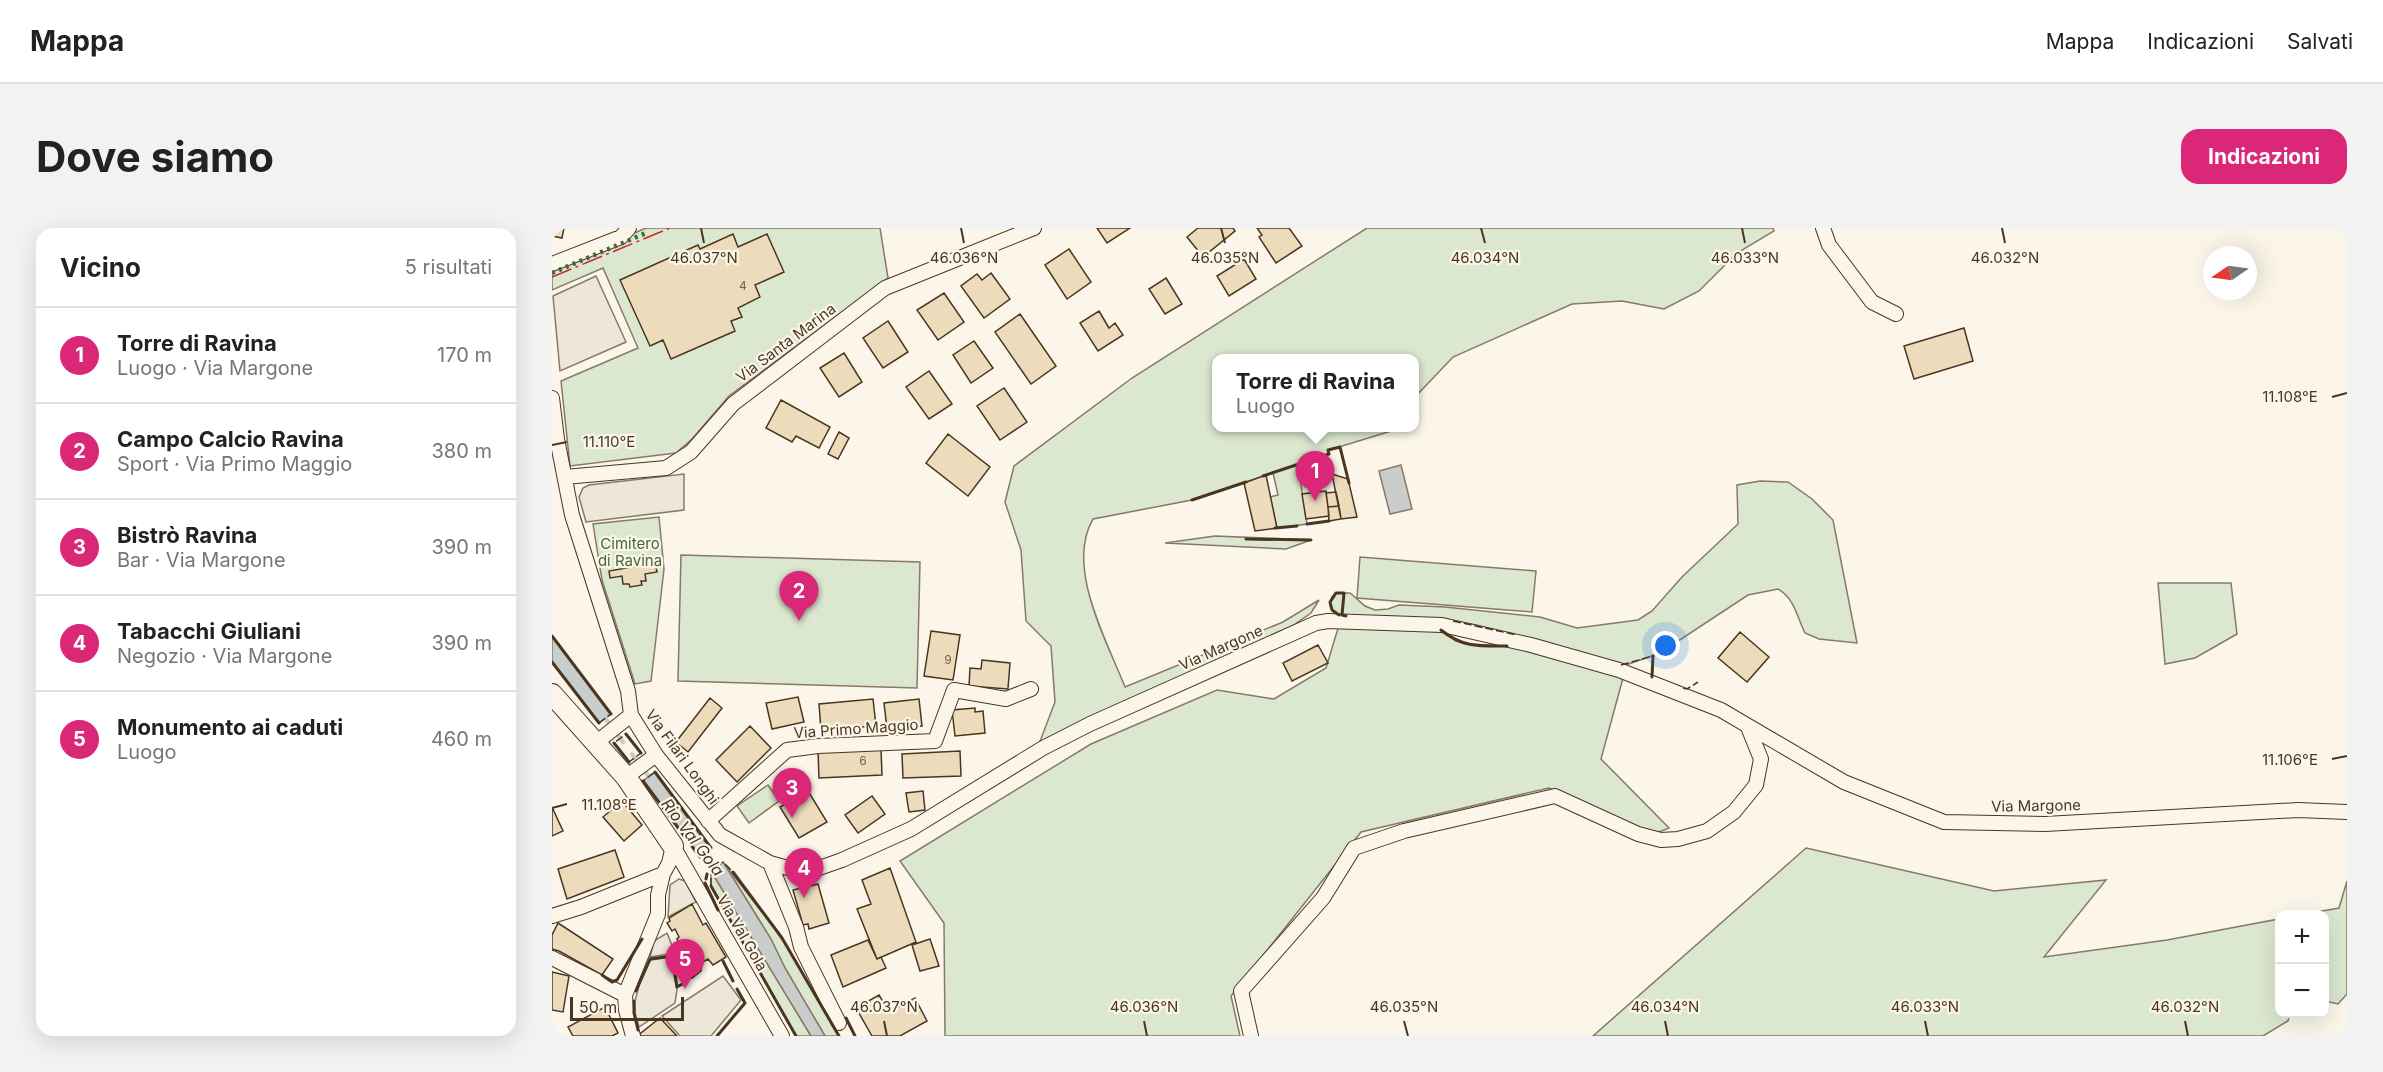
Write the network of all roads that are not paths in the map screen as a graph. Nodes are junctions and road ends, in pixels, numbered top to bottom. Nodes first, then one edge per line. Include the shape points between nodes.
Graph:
1 (629, 228) edge
2 (1034, 228) edge
3 (1823, 228) edge
4 (552, 264) edge
5 (1896, 314) dead end
6 (552, 398) edge
7 (565, 477) junction
8 (1031, 689) dead end
9 (552, 694) edge
10 (631, 715) junction
11 (1748, 727) junction
12 (608, 733) junction
13 (651, 758) junction
14 (631, 774) junction
15 (2347, 812) edge
16 (708, 821) junction
17 (673, 846) junction
18 (736, 846) joint
19 (770, 863) junction
20 (663, 874) junction
21 (552, 916) edge
22 (552, 958) edge
23 (625, 995) junction
24 (839, 1023) dead end
25 (633, 1036) edge
26 (782, 1036) edge
27 (1251, 1036) edge

1 - 4 street via 621,237
2 - 7 street, Via Santa Marina via 885,288 733,404 691,452 666,468
3 - 5 street via 1829,245 1872,302
6 - 7 street, Via Filari Longhi
7 - 10 street, Via Filari Longhi via 582,548 628,691
8 - 16 street, Via Primo Maggio via 1006,699 954,690 935,741 787,750
9 - 12 street
10 - 12 street
10 - 13 street, Via Filari Longhi
11 - 15 street, Via Margone via 1844,782 1944,822 2045,824 2298,810
11 - 19 street, Via Margone via 1720,710 1619,670 1531,645 1442,625 1323,621 1090,724 1042,748 910,829 843,860 805,873
11 - 27 street via 1761,759 1756,785 1734,812 1707,831 1678,839 1653,838 1555,796 1404,831 1354,848 1323,898 1241,991
12 - 14 street
13 - 14 street
13 - 16 street, Via Filari Longhi
14 - 17 street
16 - 18 street, Via Filari Longhi
17 - 20 street
17 - 26 street, Via Val Gola
18 - 19 street, Via Margone
19 - 24 street via 801,947
20 - 21 street
20 - 23 street via 658,914
22 - 23 street
23 - 25 street

